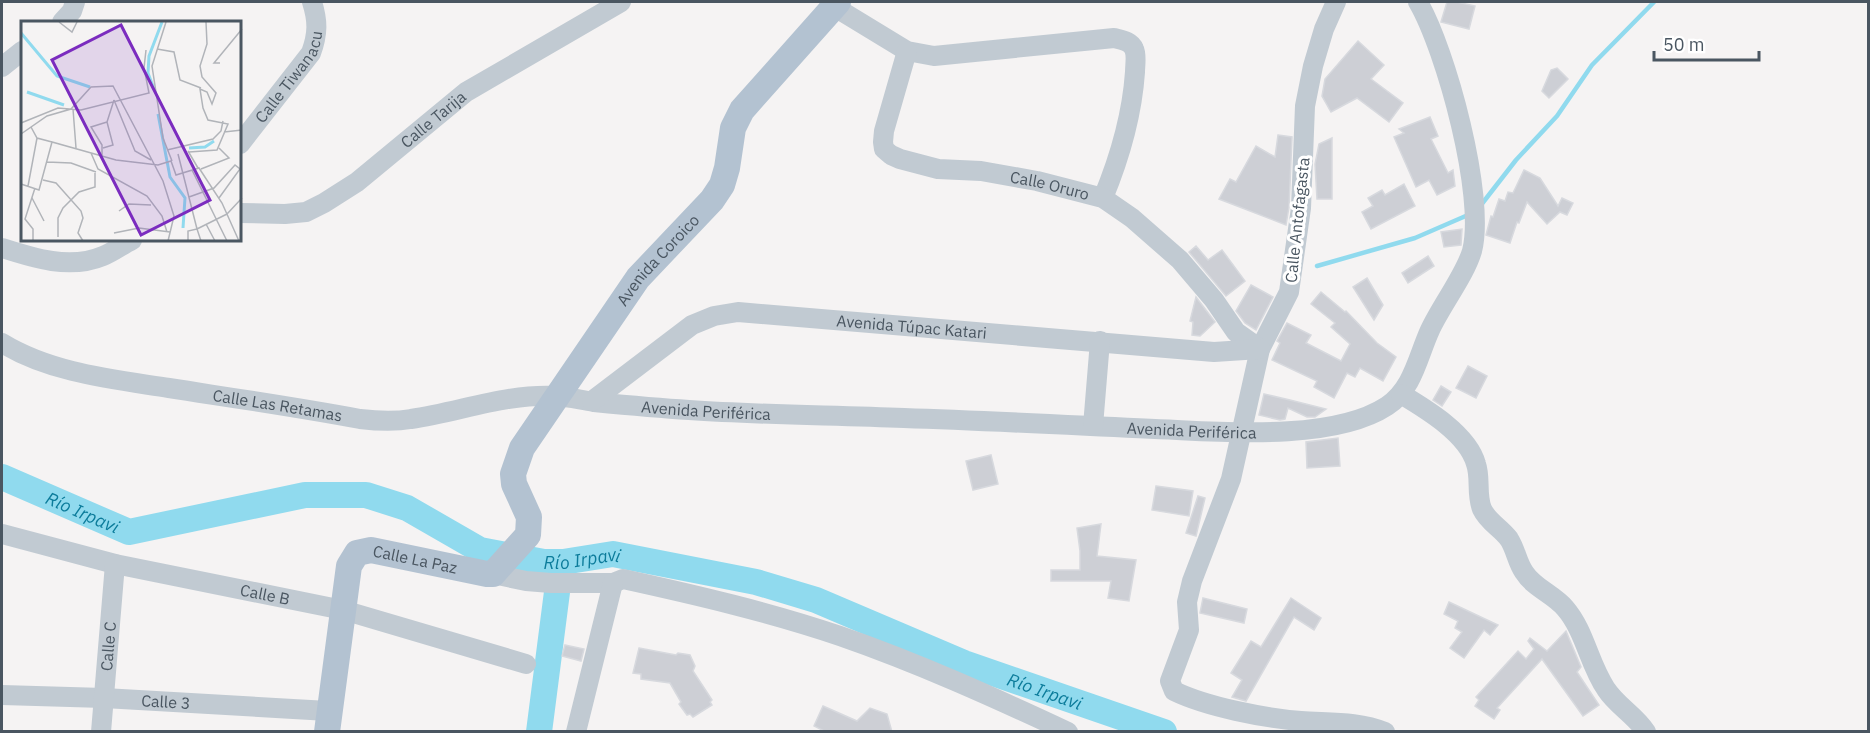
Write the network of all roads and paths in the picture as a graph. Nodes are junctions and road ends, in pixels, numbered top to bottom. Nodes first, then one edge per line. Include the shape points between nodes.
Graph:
1 (75, 2) edge
2 (312, 2) edge
3 (621, 2) edge
4 (1336, 2) edge
5 (1418, 2) edge
6 (835, 4) edge
7 (63, 21) edge
8 (908, 51) junction
9 (21, 52) edge
10 (2, 67) edge
11 (242, 141) edge
12 (1104, 198) junction
13 (242, 213) edge
14 (128, 242) edge
15 (2, 248) edge
16 (1100, 341) junction
17 (2, 343) edge
18 (1260, 349) junction
19 (1401, 394) junction
20 (558, 396) junction
21 (592, 402) junction
22 (1092, 426) junction
23 (1240, 433) junction
24 (2, 534) edge
25 (115, 564) junction
26 (497, 570) junction
27 (613, 583) junction
28 (343, 610) junction
29 (526, 664) dead end
30 (2, 694) edge
31 (104, 698) junction
32 (328, 721) edge
33 (101, 732) edge
34 (576, 732) edge
35 (1068, 732) edge
36 (1385, 732) edge
37 (1646, 732) edge

1 - 7 street
2 - 11 street, Calle Tiwanacu via 318,36 311,53
3 - 13 street, Calle Tarija via 466,92 357,182 324,202 306,212
4 - 18 street, Calle Antofagasta via 1312,66 1305,106 1301,208 1289,292
5 - 19 street, Avenida Periférica via 1431,23 1452,95 1475,212 1472,252 1435,319
6 - 8 street
6 - 20 main road, Avenida Coroico via 742,110 733,128 722,185 638,278
8 - 12 street, Calle Oruro via 882,142 891,155 938,169 992,173
8 - 12 street via 934,56 1114,39 1127,41 1134,48 1135,60 1129,114 1124,143
9 - 10 street
12 - 18 street, Calle Oruro via 1180,260 1236,332
14 - 15 street via 102,257 75,262 48,261
16 - 18 street, Avenida Túpac Katari via 1214,352
16 - 21 street, Avenida Túpac Katari via 738,312 692,325
16 - 22 street
17 - 20 street, Calle Las Retamas via 22,356 48,365 106,378 360,419 411,419 503,399
18 - 23 street, Calle Antofagasta
19 - 23 street, Avenida Periférica via 1378,411 1343,423
19 - 37 street via 1426,408 1465,444 1477,465 1485,515 1508,537 1528,578 1569,614 1606,690
20 - 21 street, Avenida Periférica
20 - 26 main road, Avenida Coroico via 522,448 515,465 514,484 529,517 528,535
21 - 22 street, Avenida Periférica via 691,410
22 - 23 street, Avenida Periférica
23 - 36 street, Calle Antofagasta via 1231,479 1192,581 1187,602 1189,630 1170,681 1174,691 1277,718 1352,723
24 - 25 street, Calle B
25 - 28 street, Calle B
25 - 31 street, Calle C
26 - 27 street via 526,581
26 - 28 main road, Calle La Paz via 487,574 371,550 357,553 349,566
27 - 34 street
27 - 35 street via 623,579 732,603 840,636 975,688
28 - 29 street, Calle B
28 - 32 main road, Calle La Paz
30 - 31 street, Calle 3
31 - 32 street, Calle 3
31 - 33 street, Calle C

